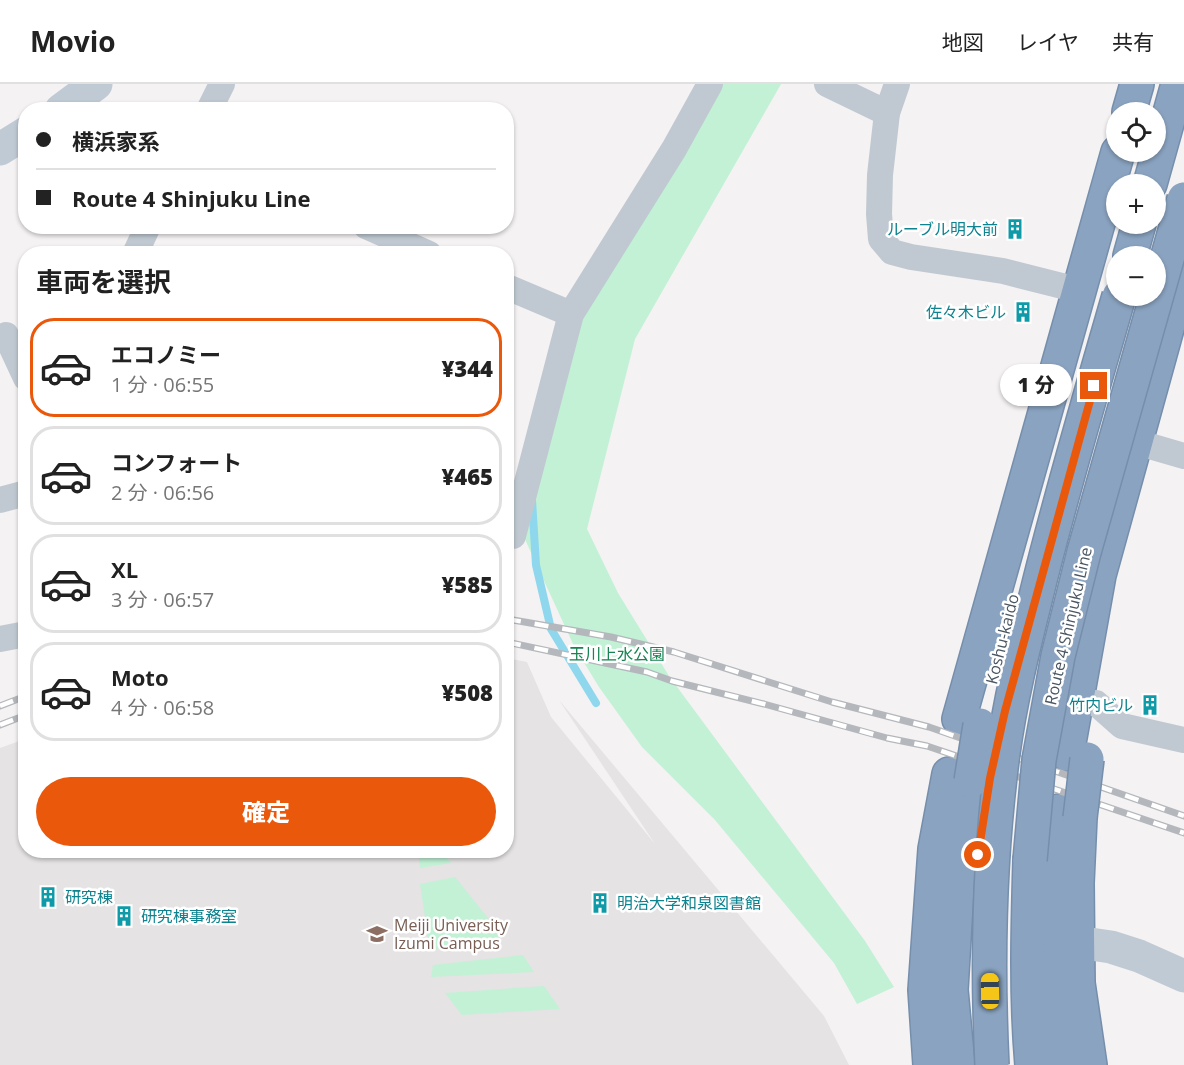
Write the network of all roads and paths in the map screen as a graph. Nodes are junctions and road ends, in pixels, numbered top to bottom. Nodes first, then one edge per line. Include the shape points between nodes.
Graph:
1 (96, 84) edge
2 (222, 84) edge
3 (710, 84) edge
4 (827, 84) edge
5 (897, 84) edge
6 (1137, 84) edge
7 (1156, 84) edge
8 (1178, 84) edge
9 (72, 102) edge
10 (213, 102) edge
11 (1132, 102) edge
12 (1151, 102) edge
13 (887, 113) junction
14 (18, 138) edge
15 (0, 149) edge
16 (1117, 162) edge
17 (1153, 174) edge
18 (1184, 200) edge
19 (384, 234) edge
20 (1113, 234) edge
21 (411, 246) edge
22 (1184, 267) edge
23 (514, 290) edge
24 (1098, 294) edge
25 (571, 314) junction
26 (1177, 328) edge
27 (11, 334) edge
28 (18, 355) edge
29 (1153, 447) junction
30 (1184, 456) edge
31 (18, 496) edge
32 (0, 500) edge
33 (514, 532) edge
34 (18, 636) edge
35 (0, 639) edge
36 (1023, 646) junction
37 (1096, 703) junction
38 (1184, 740) edge
39 (1077, 756) junction
40 (960, 777) junction
41 (1070, 814) junction
42 (1077, 942) junction
43 (1027, 950) junction
44 (1184, 976) edge
45 (930, 1065) edge
46 (958, 1065) edge
47 (969, 1065) edge
48 (992, 1065) edge
49 (1032, 1065) edge
50 (1041, 1065) edge
51 (1059, 1065) edge
52 (1090, 1065) edge

1 - 9 street
2 - 10 street
3 - 25 street
4 - 13 street
5 - 13 street
6 - 11 highway
7 - 12 highway
8 - 17 highway
13 - 24 street via 879,214 881,239 892,252 1003,271
14 - 15 street
16 - 24 highway
18 - 43 highway, Route 4 Shinjuku Line, bridge via 1058,656 1039,760
19 - 21 street
20 - 24 highway
22 - 26 highway
23 - 25 street
24 - 36 highway, bridge via 1049,545
24 - 40 highway via 970,722
25 - 33 street
26 - 29 highway
26 - 39 highway via 1099,575
27 - 28 street
29 - 30 street
29 - 37 highway via 1118,579
31 - 32 street
34 - 35 street
36 - 47 highway, bridge via 990,778 978,855
36 - 48 highway, bridge via 1003,752 993,859 989,950
37 - 38 street via 1122,726
37 - 39 highway
39 - 41 highway
40 - 45 highway via 935,849 925,990
40 - 46 highway via 951,990
41 - 42 highway
41 - 51 highway via 1053,860 1053,982
42 - 44 street via 1111,947
42 - 52 highway via 1078,983
43 - 49 highway, Route 4 Shinjuku Line
43 - 50 highway

